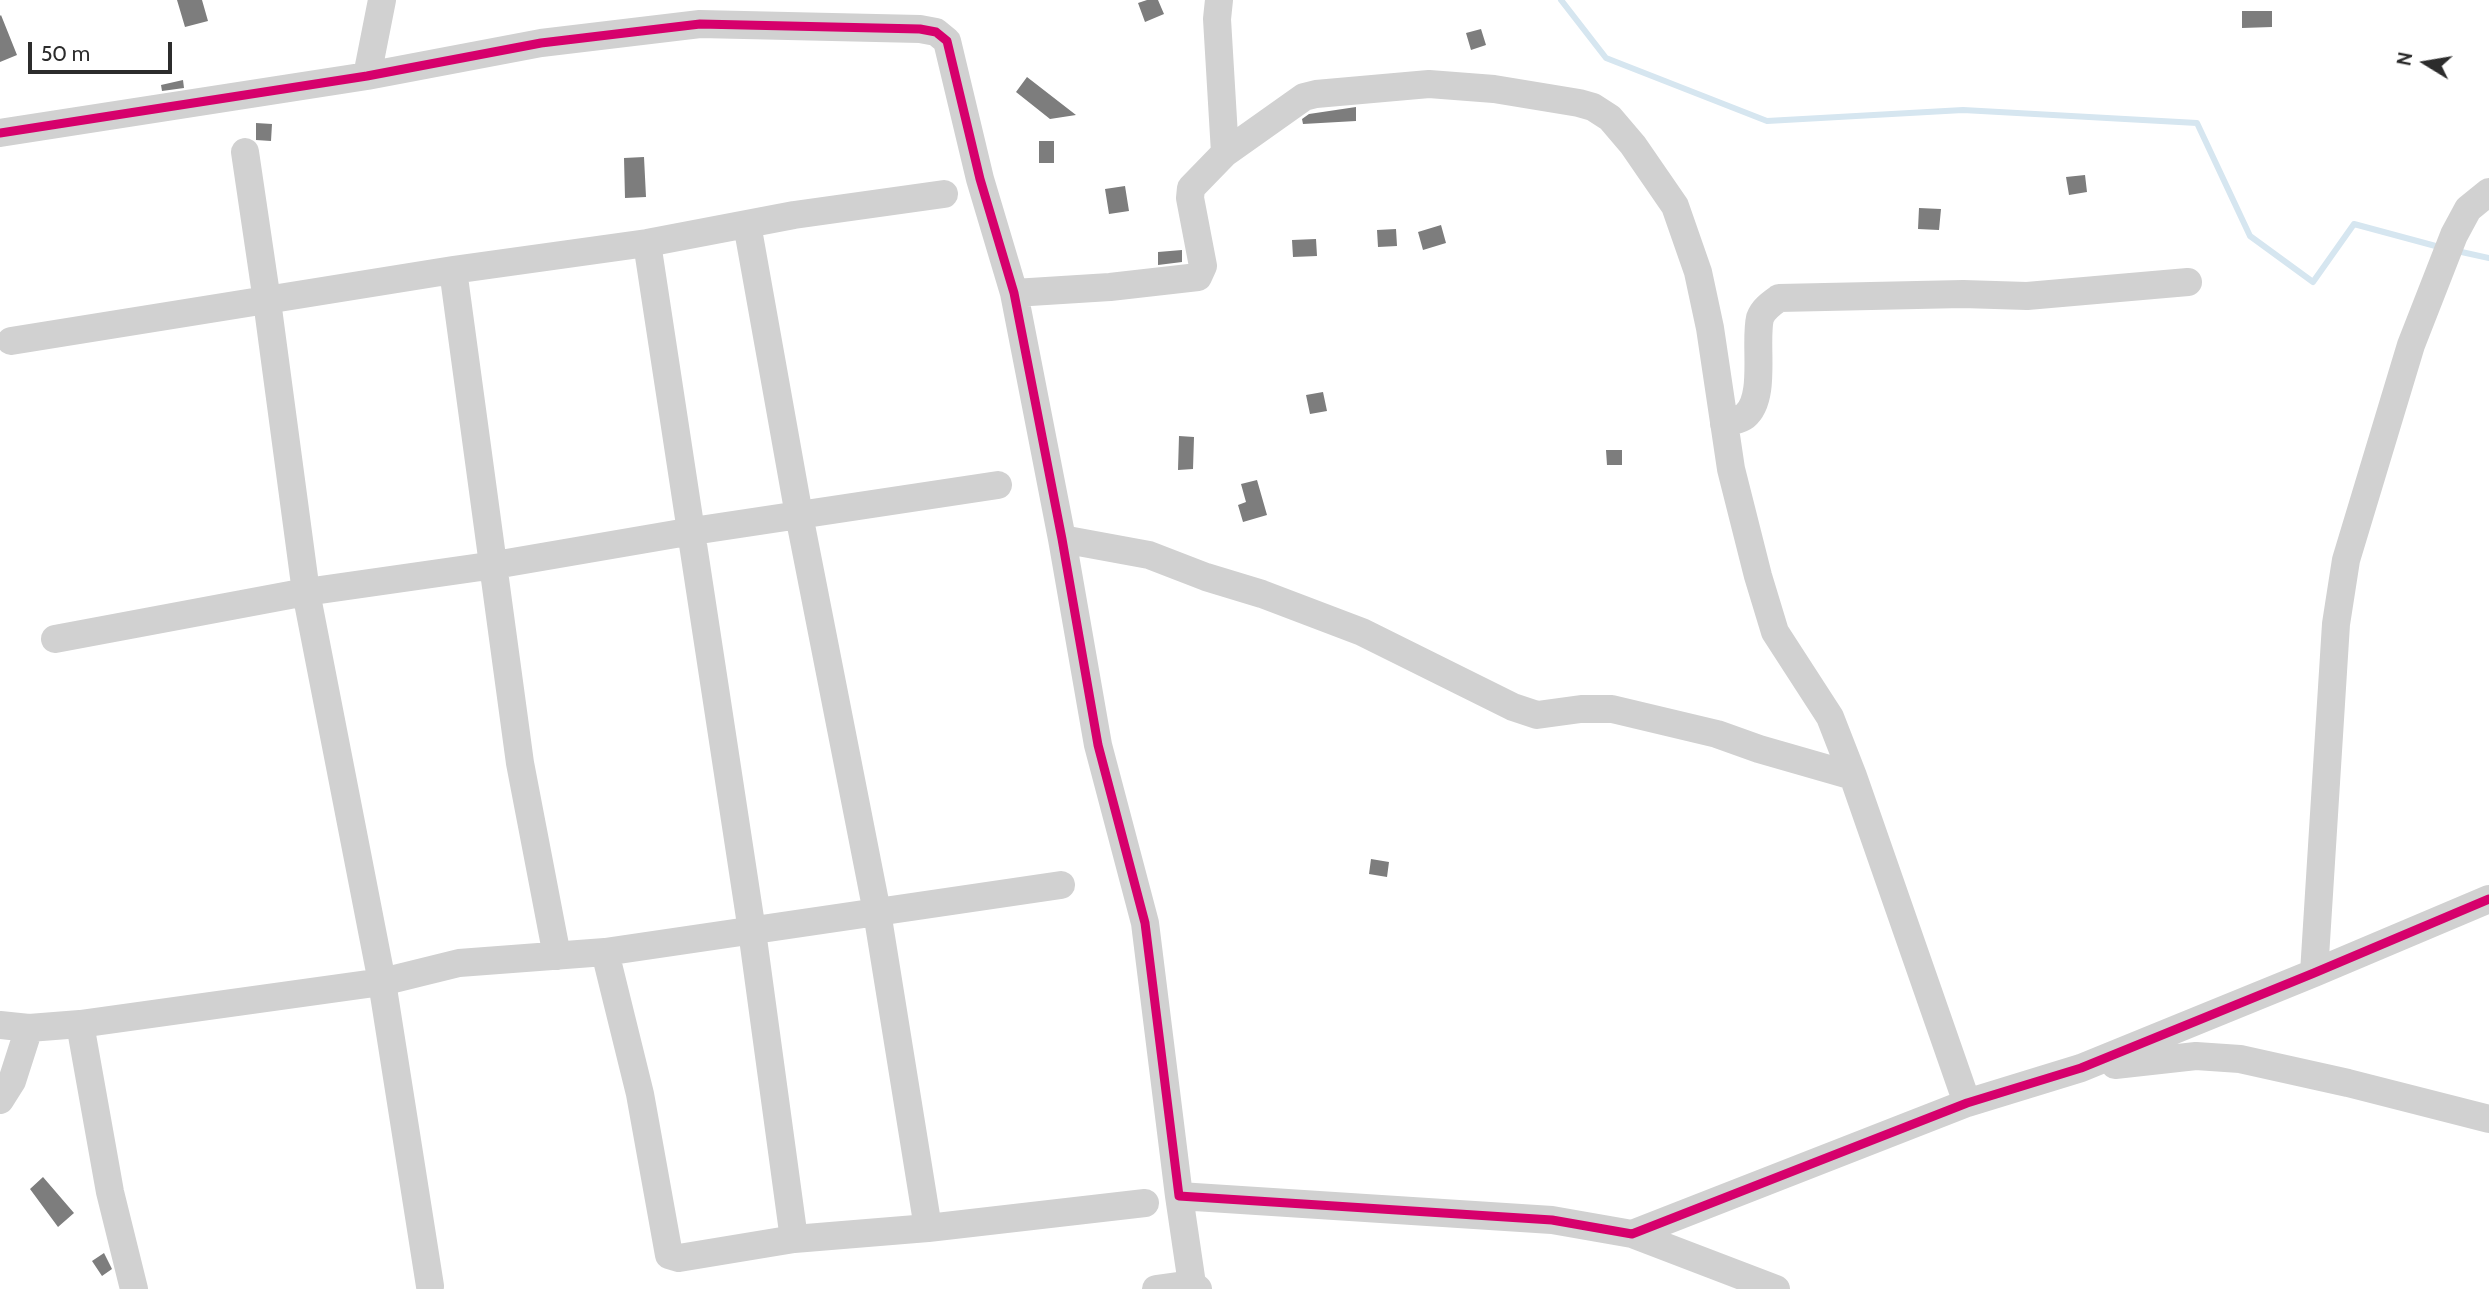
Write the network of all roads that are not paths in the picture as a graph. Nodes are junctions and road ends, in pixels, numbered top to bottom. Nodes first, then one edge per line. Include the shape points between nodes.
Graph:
1 (382, 0) edge
2 (1219, 0) edge
3 (367, 76) junction
4 (0, 133) edge
5 (245, 152) dead end
6 (1225, 153) junction
7 (2489, 192) edge
8 (944, 194) dead end
9 (747, 224) junction
10 (648, 243) junction
11 (453, 270) junction
12 (2188, 282) dead end
13 (1014, 293) junction
14 (267, 301) junction
15 (11, 341) dead end
16 (1724, 424) junction
17 (998, 485) dead end
18 (799, 515) junction
19 (693, 531) junction
20 (1062, 539) junction
21 (495, 565) junction
22 (306, 592) junction
23 (55, 639) dead end
24 (1853, 776) junction
25 (1061, 885) dead end
26 (2489, 899) edge
27 (877, 912) junction
28 (752, 931) junction
29 (605, 952) junction
30 (557, 956) junction
31 (2314, 973) junction
32 (382, 982) junction
33 (80, 1024) junction
34 (0, 1025) edge
35 (29, 1028) junction
36 (2081, 1068) junction
37 (0, 1100) edge
38 (1967, 1103) junction
39 (2489, 1119) edge
40 (1179, 1196) junction
41 (1145, 1203) dead end
42 (928, 1228) junction
43 (1632, 1234) junction
44 (794, 1239) junction
45 (430, 1286) dead end
46 (1195, 1287) edge
47 (134, 1289) edge
48 (1156, 1289) edge
49 (1776, 1289) edge

1 - 3 street
2 - 6 street
3 - 4 street
3 - 13 street via 541,43 700,24 936,32 947,41 980,179
5 - 14 street
6 - 13 street via 1191,188 1203,266 1198,277
6 - 16 street via 1304,97 1316,94 1429,84 1494,89 1593,107 1610,118 1633,145 1675,206 1698,272
7 - 31 street via 2468,209 2454,235 2408,356 2346,560 2336,624
8 - 9 street
9 - 10 street
9 - 18 street
10 - 11 street
10 - 19 street
11 - 14 street
11 - 21 street
12 - 16 street via 2027,296 1779,298 1760,317 1753,405 1745,416
13 - 20 street
14 - 15 street
14 - 22 street
16 - 24 street via 1731,469 1775,632 1830,717
17 - 18 street
18 - 19 street
18 - 27 street
19 - 21 street
19 - 28 street
20 - 24 street via 1149,555 1275,599 1362,632 1537,715 1612,709 1717,734
20 - 40 street via 1098,745 1145,923
21 - 22 street
21 - 30 street via 520,763
22 - 23 street
22 - 32 street
24 - 38 street
25 - 27 street
26 - 31 street
27 - 28 street
27 - 42 street
28 - 29 street
28 - 44 street
29 - 30 street
29 - 44 street via 640,1094 669,1255 679,1258
30 - 32 street via 459,963
31 - 36 street
32 - 33 street
32 - 45 street
33 - 35 street
33 - 47 street via 110,1192
34 - 35 street
35 - 37 street via 12,1082
36 - 38 street
36 - 39 street via 2196,1056 2240,1059
38 - 43 street
40 - 43 street via 1552,1220
40 - 46 street
41 - 42 street
42 - 44 street
43 - 49 street
46 - 48 street

